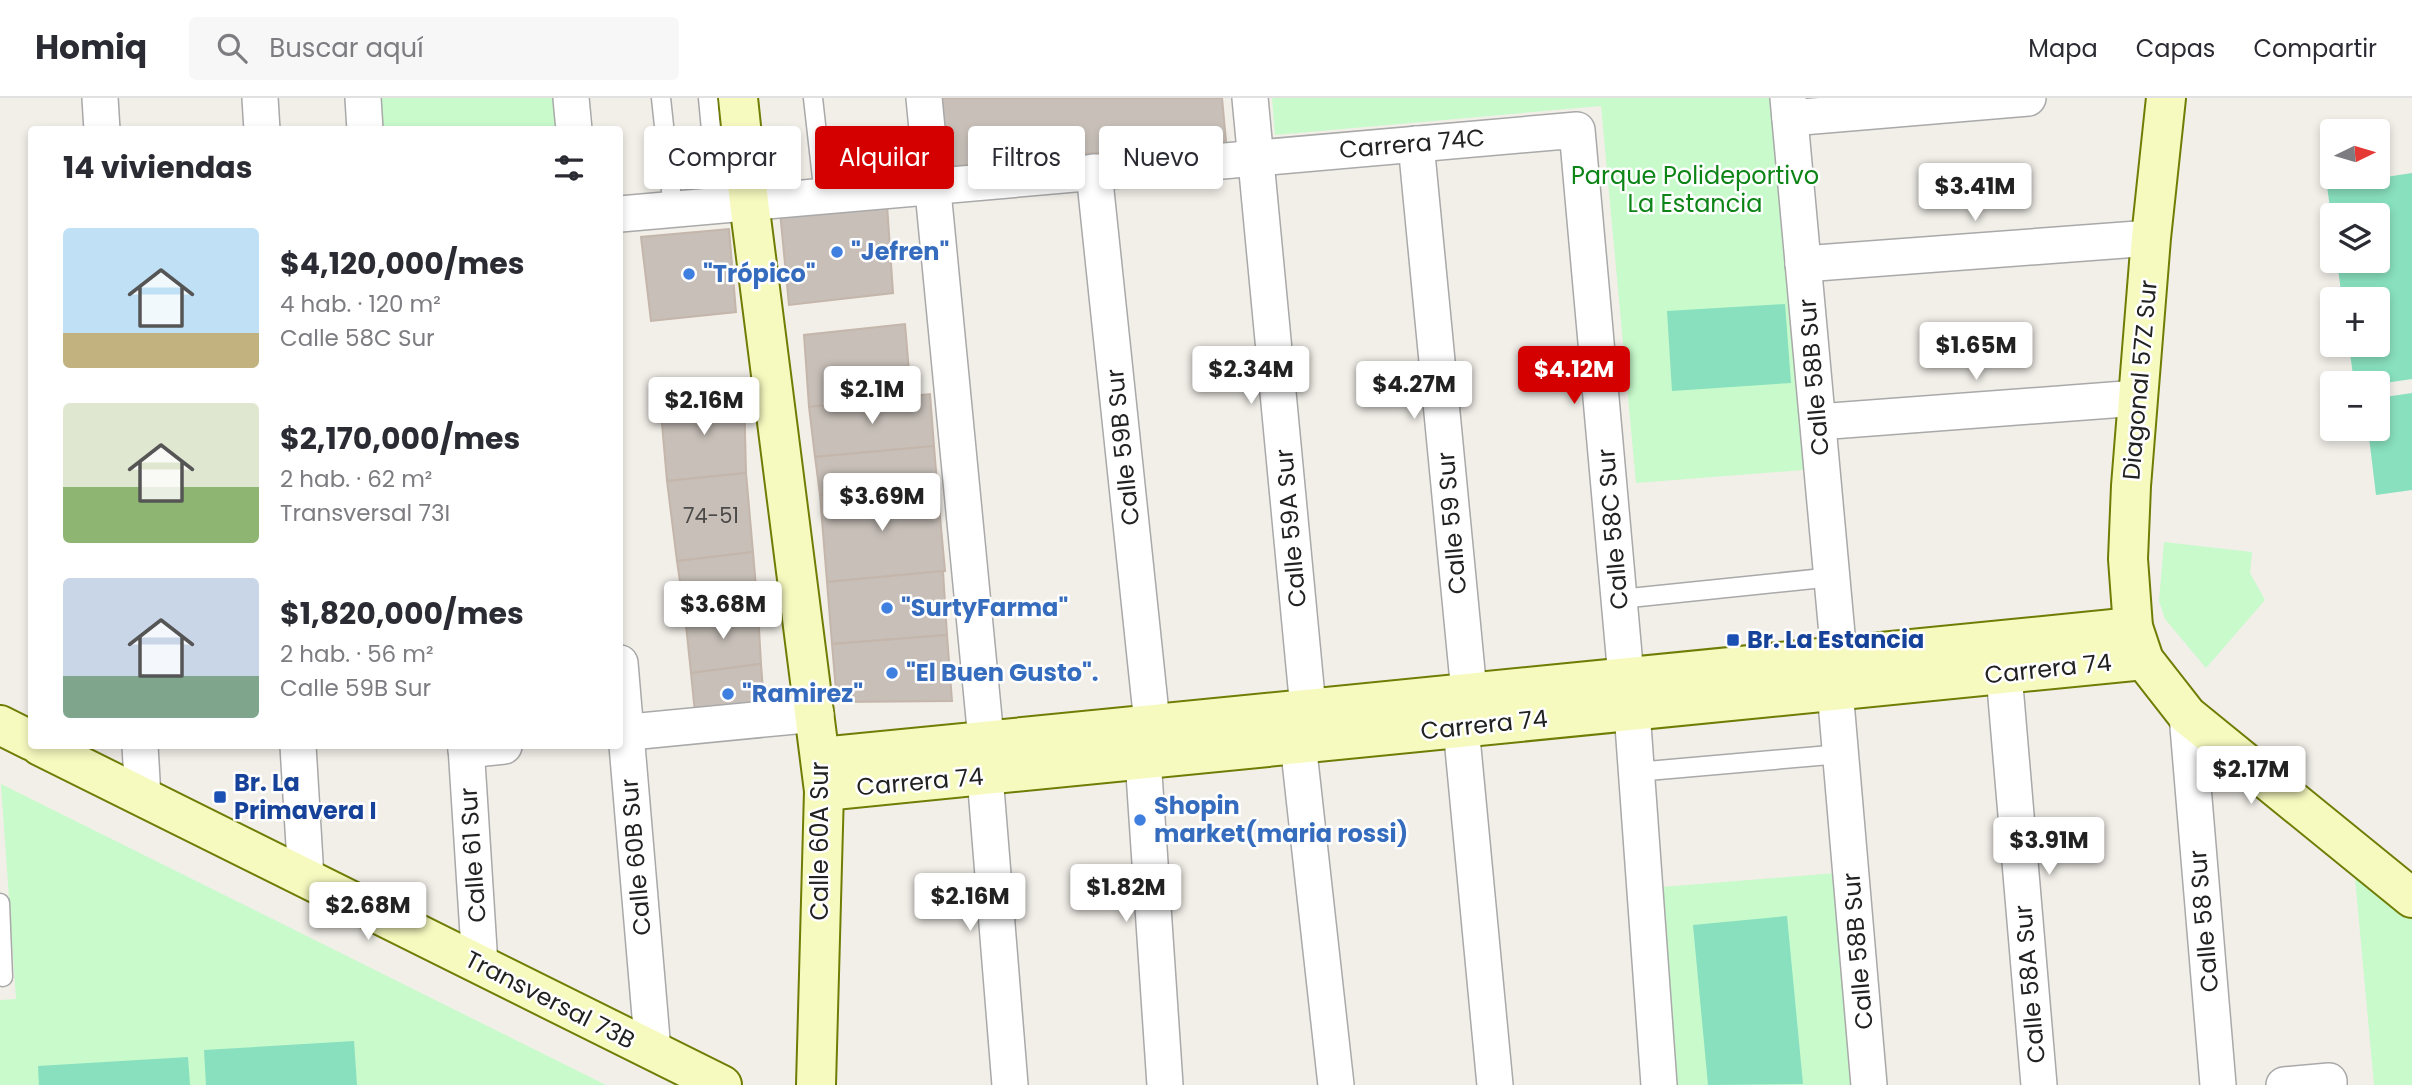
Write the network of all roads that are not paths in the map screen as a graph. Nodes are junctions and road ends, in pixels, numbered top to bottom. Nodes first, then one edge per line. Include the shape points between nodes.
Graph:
1 (100, 98) edge
2 (260, 98) edge
3 (363, 98) edge
4 (571, 98) edge
5 (661, 98) edge
6 (708, 98) edge
7 (738, 98) edge
8 (813, 98) edge
9 (923, 98) edge
10 (1250, 98) edge
11 (2028, 98) edge
12 (2166, 98) edge
13 (1789, 108) edge
14 (102, 126) edge
15 (262, 126) edge
16 (365, 126) edge
17 (574, 126) edge
18 (926, 126) edge
19 (1577, 130) joint
20 (1416, 144) junction
21 (1256, 158) junction
22 (1094, 172) junction
23 (954, 184) edge
24 (900, 189) edge
25 (932, 189) edge
26 (824, 196) junction
27 (734, 204) junction
28 (673, 209) junction
29 (623, 214) edge
30 (2151, 238) junction
31 (1803, 264) junction
32 (2138, 398) junction
33 (1818, 422) junction
34 (1832, 577) junction
35 (1619, 599) junction
36 (2138, 643) junction
37 (1837, 673) junction
38 (2004, 674) junction
39 (1629, 694) junction
40 (1465, 710) junction
41 (816, 714) junction
42 (2186, 715) junction
43 (0, 725) edge
44 (1303, 726) junction
45 (623, 733) edge
46 (28, 739) edge
47 (1148, 741) junction
48 (623, 743) edge
49 (46, 749) edge
50 (140, 749) edge
51 (298, 749) edge
52 (466, 749) edge
53 (1841, 754) junction
54 (986, 757) junction
55 (1636, 772) junction
56 (823, 774) junction
57 (143, 797) junction
58 (306, 878) junction
59 (2412, 898) edge
60 (0, 902) edge
61 (480, 965) junction
62 (3, 977) dead end
63 (653, 1051) junction
64 (2329, 1083) edge
65 (722, 1085) edge
66 (816, 1085) edge
67 (1010, 1085) edge
68 (1165, 1085) edge
69 (1336, 1085) edge
70 (1495, 1085) edge
71 (1659, 1085) edge
72 (1869, 1085) edge
73 (2039, 1085) edge
74 (2218, 1085) edge
75 (2284, 1085) edge

1 - 14 street
2 - 15 street
3 - 16 street
4 - 17 street
5 - 28 lane
6 - 27 lane
7 - 27 street, Calle 60A Sur
8 - 26 lane
9 - 18 street
10 - 21 street, Calle 59A Sur
11 - 13 street
12 - 30 street, Diagonal 57Z Sur
13 - 31 street, Calle 58B Sur
19 - 20 street, Carrera 74C
19 - 35 street, Calle 58C Sur
20 - 21 street, Carrera 74C
20 - 40 street, Calle 59 Sur
21 - 22 street, Carrera 74C
21 - 44 street, Calle 59A Sur
22 - 23 street, Carrera 74C
22 - 47 street, Calle 59B Sur
24 - 26 street, Carrera 74C
25 - 54 street
26 - 27 street, Carrera 74C
27 - 28 street, Carrera 74C
27 - 41 street, Calle 60A Sur
28 - 29 street, Carrera 74C
30 - 31 street
30 - 32 street, Diagonal 57Z Sur
31 - 33 street, Calle 58B Sur
32 - 33 street
32 - 36 street, Diagonal 57Z Sur via 2128,559
33 - 34 street, Calle 58B Sur
34 - 35 lane
34 - 37 street, Calle 58B Sur
35 - 39 street, Calle 58C Sur
36 - 37 street, Carrera 74
36 - 38 street, Carrera 74
36 - 42 street
37 - 38 street, Carrera 74
37 - 39 street, Carrera 74
37 - 53 street, Calle 58B Sur
38 - 73 street, Calle 58A Sur
39 - 40 street, Carrera 74
39 - 55 street, Calle 58C Sur
40 - 44 street, Carrera 74
40 - 70 street, Calle 59 Sur
41 - 45 street
41 - 56 street, Calle 60A Sur
42 - 59 street
42 - 74 street, Calle 58 Sur
43 - 46 street
44 - 47 street, Carrera 74
44 - 69 street, Calle 59A Sur
47 - 54 street, Carrera 74
47 - 68 street, Calle 59B Sur
48 - 63 street, Calle 60B Sur
49 - 57 street, Transversal 73B
50 - 57 street
51 - 58 street
52 - 61 street, Calle 61 Sur
53 - 55 lane
53 - 72 street, Calle 58B Sur
54 - 56 street, Carrera 74
54 - 67 street
55 - 71 street, Calle 58C Sur
56 - 66 street, Calle 60A Sur
57 - 58 street, Transversal 73B
58 - 61 street, Transversal 73B
60 - 62 lane
61 - 63 street, Transversal 73B
63 - 65 street, Transversal 73B
64 - 75 street

